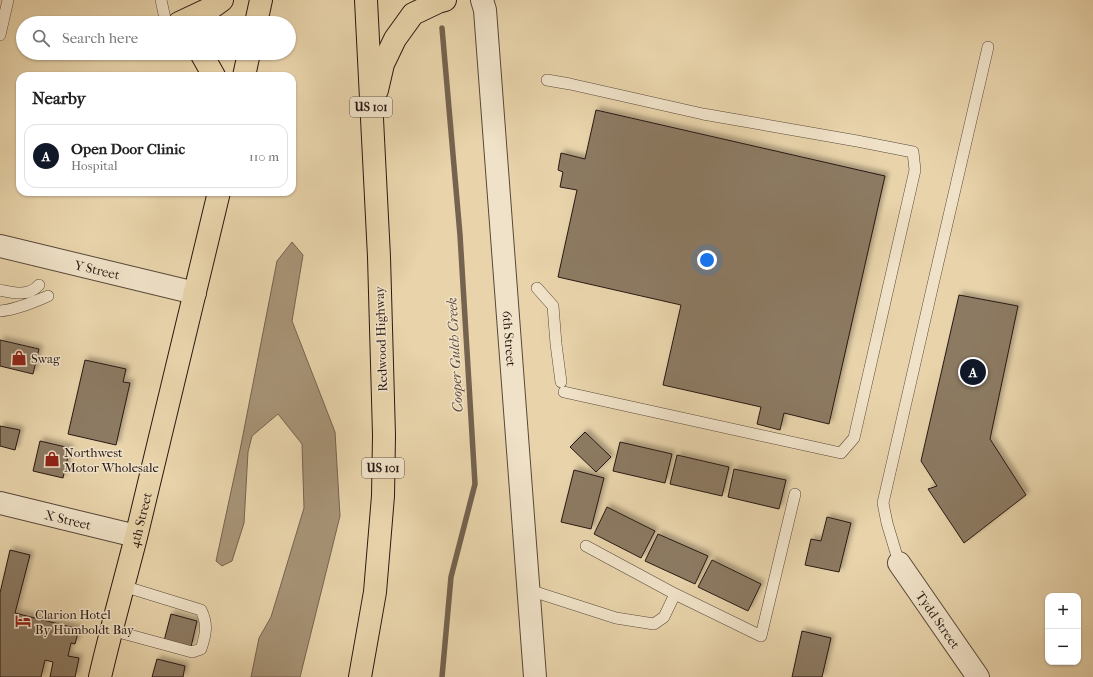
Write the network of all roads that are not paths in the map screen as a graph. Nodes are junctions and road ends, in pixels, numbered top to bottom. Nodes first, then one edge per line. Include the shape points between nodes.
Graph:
1 (8, 0) edge
2 (161, 0) edge
3 (222, 0) edge
4 (260, 0) edge
5 (366, 0) edge
6 (446, 0) edge
7 (482, 0) edge
8 (164, 16) edge
9 (194, 16) edge
10 (257, 16) edge
11 (0, 35) edge
12 (988, 47) dead end
13 (205, 60) edge
14 (247, 60) edge
15 (212, 72) edge
16 (245, 72) edge
17 (547, 80) dead end
18 (218, 196) edge
19 (376, 213) junction
20 (0, 246) edge
21 (39, 285) dead end
22 (537, 288) dead end
23 (0, 290) edge
24 (195, 293) junction
25 (48, 296) dead end
26 (0, 311) edge
27 (795, 494) dead end
28 (0, 503) edge
29 (136, 536) junction
30 (586, 546) dead end
31 (898, 563) joint
32 (123, 586) junction
33 (529, 590) junction
34 (675, 594) junction
35 (111, 630) junction
36 (100, 677) edge
37 (360, 677) edge
38 (535, 677) edge
39 (978, 677) edge

1 - 11 lane
2 - 8 lane
3 - 9 highway
4 - 10 highway
5 - 19 highway, Redwood Highway / US 101
6 - 19 highway via 413,14 395,39 383,64 376,99
7 - 33 street, 6th Street via 485,10
12 - 31 lane via 883,504
13 - 15 highway
14 - 16 highway
17 - 22 lane via 703,114 913,152 915,170 854,438 841,453 562,387 553,306
18 - 24 highway
19 - 37 highway, Redwood Highway / US 101 via 384,435 383,496 375,592
20 - 24 street, Y Street
21 - 23 lane via 23,293
24 - 29 highway, 4th Street
25 - 26 lane
27 - 34 lane via 761,636
28 - 29 street, X Street
29 - 32 highway, 4th Street
30 - 34 lane
31 - 39 street, Tydd Street
32 - 35 highway, 4th Street
32 - 35 lane via 201,610 206,626 205,638 201,649 192,652
33 - 34 lane via 616,618 654,624 664,617
33 - 38 street, 6th Street
35 - 36 highway, 4th Street

